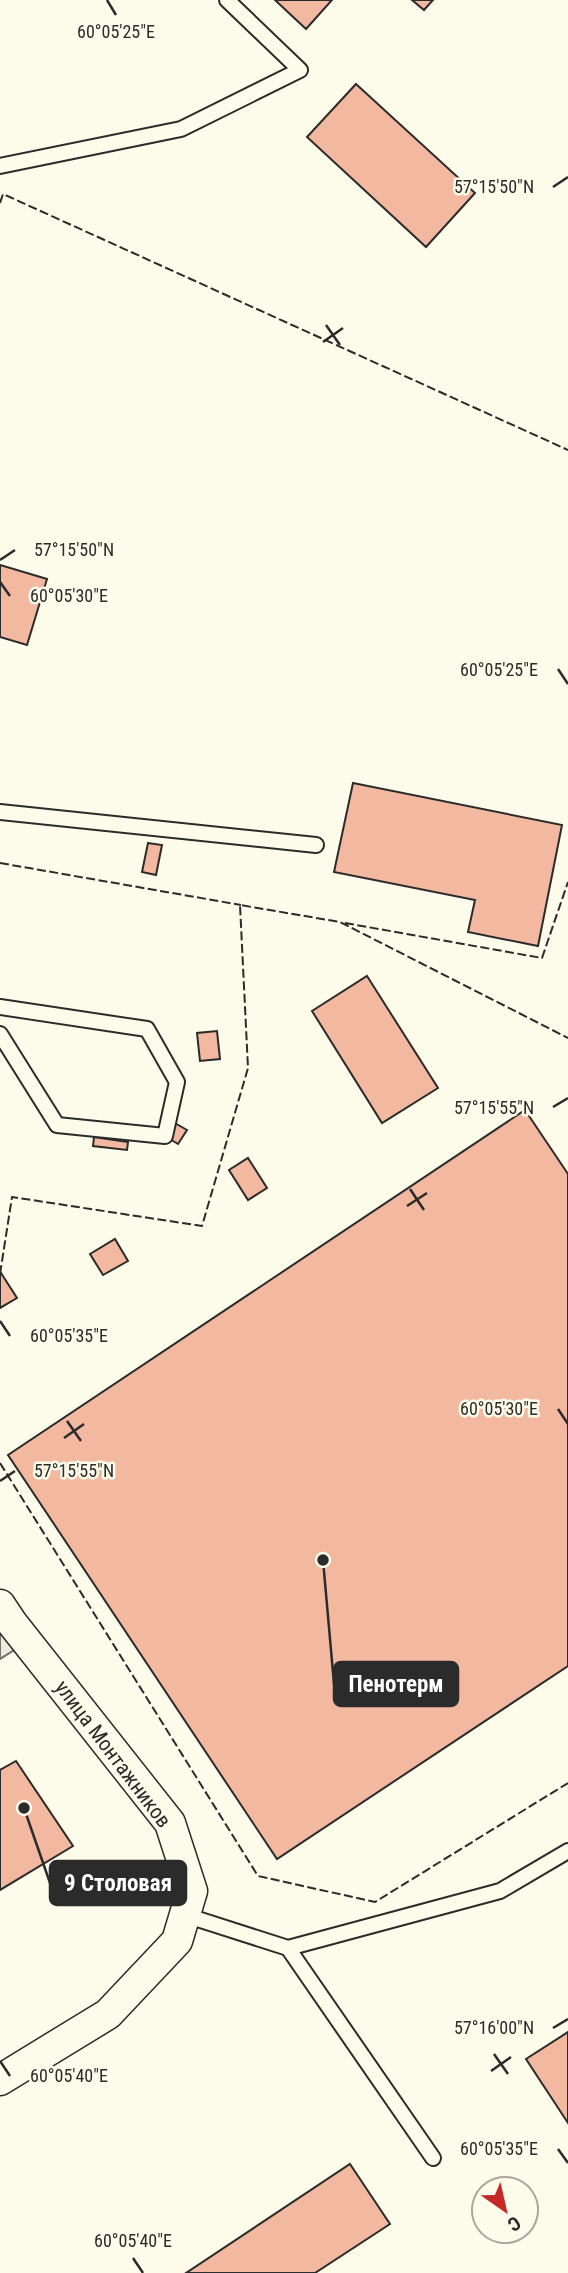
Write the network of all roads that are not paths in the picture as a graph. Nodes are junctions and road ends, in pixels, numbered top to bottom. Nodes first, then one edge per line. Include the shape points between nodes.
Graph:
1 (227, 0) edge
2 (0, 166) edge
3 (0, 812) edge
4 (316, 845) dead end
5 (0, 1007) edge
6 (0, 1034) edge
7 (0, 1605) edge
8 (568, 1851) edge
9 (185, 1914) junction
10 (288, 1948) junction
11 (0, 2080) edge
12 (433, 2158) dead end

1 - 2 lane via 300,70 181,129
3 - 4 lane
5 - 6 lane via 147,1029 177,1082 165,1136 57,1125
7 - 9 street, улица Монтажников via 170,1823 191,1891
8 - 10 lane via 500,1891
9 - 10 lane
9 - 11 street, улица Монтажников via 177,1941 108,2014
10 - 12 lane

